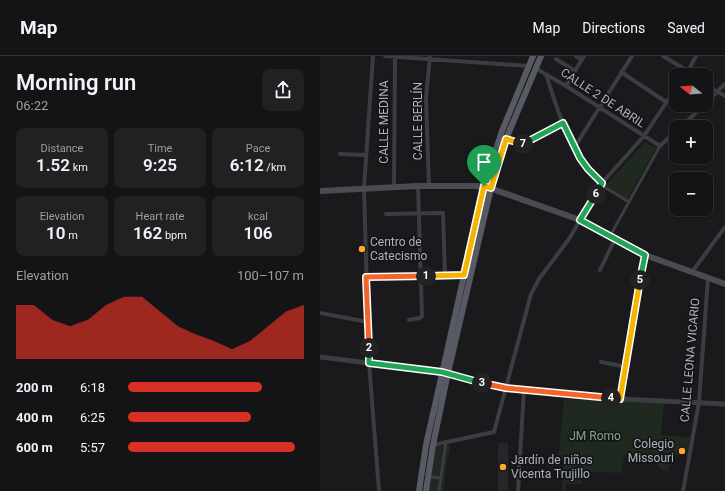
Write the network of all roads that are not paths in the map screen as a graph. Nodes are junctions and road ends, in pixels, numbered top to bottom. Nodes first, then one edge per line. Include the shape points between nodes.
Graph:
1 (373, 56) edge
2 (385, 56) edge
3 (464, 56) edge
4 (533, 56) edge
5 (541, 56) edge
6 (576, 56) edge
7 (632, 56) edge
8 (663, 56) edge
9 (696, 56) edge
10 (395, 57) edge
11 (430, 58) edge
12 (583, 58) edge
13 (556, 59) dead end
14 (464, 61) junction
15 (532, 67) junction
16 (680, 68) edge
17 (691, 68) edge
18 (575, 71) junction
19 (621, 72) junction
20 (546, 74) junction
21 (725, 84) edge
22 (566, 86) junction
23 (713, 89) edge
24 (717, 92) junction
25 (713, 96) edge
26 (725, 96) edge
27 (669, 98) edge
28 (666, 102) junction
29 (600, 107) junction
30 (697, 112) edge
31 (688, 120) edge
32 (563, 123) junction
33 (644, 136) junction
34 (669, 138) edge
35 (506, 139) junction
36 (660, 146) junction
37 (574, 148) junction
38 (340, 154) dead end
39 (366, 155) junction
40 (602, 184) junction
41 (418, 186) junction
42 (429, 186) junction
43 (484, 186) junction
44 (394, 187) junction
45 (364, 188) junction
46 (491, 188) junction
47 (320, 191) edge
48 (629, 202) junction
49 (386, 214) dead end
50 (418, 214) junction
51 (580, 220) junction
52 (725, 228) edge
53 (613, 238) junction
54 (645, 255) junction
55 (600, 270) dead end
56 (692, 272) junction
57 (445, 275) junction
58 (464, 275) junction
59 (421, 276) junction
60 (366, 277) junction
61 (708, 278) junction
62 (725, 284) edge
63 (320, 313) edge
64 (409, 320) dead end
65 (368, 322) junction
66 (320, 357) edge
67 (601, 362) dead end
68 (369, 363) junction
69 (626, 367) junction
70 (445, 372) junction
71 (506, 388) junction
72 (524, 389) junction
73 (620, 399) junction
74 (699, 402) junction
75 (725, 404) edge
76 (446, 442) junction
77 (433, 445) junction
78 (430, 477) dead end
79 (440, 478) junction
80 (379, 491) edge
81 (419, 491) edge
82 (426, 491) edge
83 (439, 491) edge
84 (518, 491) edge
85 (683, 491) edge

1 - 39 street
2 - 10 street
3 - 14 street
4 - 15 main road
5 - 15 main road
6 - 12 street
7 - 19 street
8 - 16 street
9 - 17 street
10 - 11 street
10 - 44 street, CALLE MEDINA
11 - 14 street
11 - 42 street, CALLE BERLÍN via 426,98
12 - 18 street
13 - 18 street
14 - 15 street
15 - 20 street, CALLE 2 DE ABRIL
15 - 35 main road
15 - 43 main road via 502,131
18 - 22 street
19 - 28 street
19 - 29 street
20 - 22 street, CALLE 2 DE ABRIL
20 - 32 street
21 - 24 street
22 - 29 street, CALLE 2 DE ABRIL
23 - 24 street
24 - 25 street
24 - 26 street
27 - 28 street
28 - 33 street
29 - 33 street, CALLE 2 DE ABRIL
29 - 37 street
30 - 31 street
32 - 35 street via 522,144
32 - 37 street
33 - 36 street, CALLE 2 DE ABRIL
33 - 40 street
34 - 36 street
35 - 46 main road
36 - 48 street
37 - 40 street
38 - 39 street
39 - 45 street
40 - 48 street
40 - 51 street
41 - 42 main road
41 - 44 main road
41 - 50 street
42 - 43 main road
43 - 46 main road
43 - 58 main road
44 - 45 main road
45 - 47 main road
45 - 60 street
46 - 51 main road
46 - 70 main road
48 - 53 street
49 - 50 street
50 - 57 street via 444,214
50 - 59 street
51 - 53 main road
51 - 71 street via 531,294
52 - 56 street
53 - 54 main road
53 - 55 street
54 - 56 main road
54 - 69 street
56 - 61 main road
57 - 58 street
57 - 59 street
58 - 70 main road
59 - 60 street
59 - 64 street via 422,318
60 - 65 street
61 - 62 main road
61 - 74 street, CALLE LEONA VICARIO
63 - 65 street
65 - 68 street
66 - 68 street
67 - 69 street
68 - 70 street
68 - 80 street
69 - 73 street
70 - 71 street
70 - 77 main road
70 - 81 main road via 426,446
71 - 72 street
71 - 76 street via 494,432
72 - 73 street
72 - 84 street
73 - 74 street
74 - 75 street
74 - 85 street, CALLE LEONA VICARIO
76 - 77 street
76 - 79 street
77 - 82 main road
78 - 79 street
79 - 83 street

